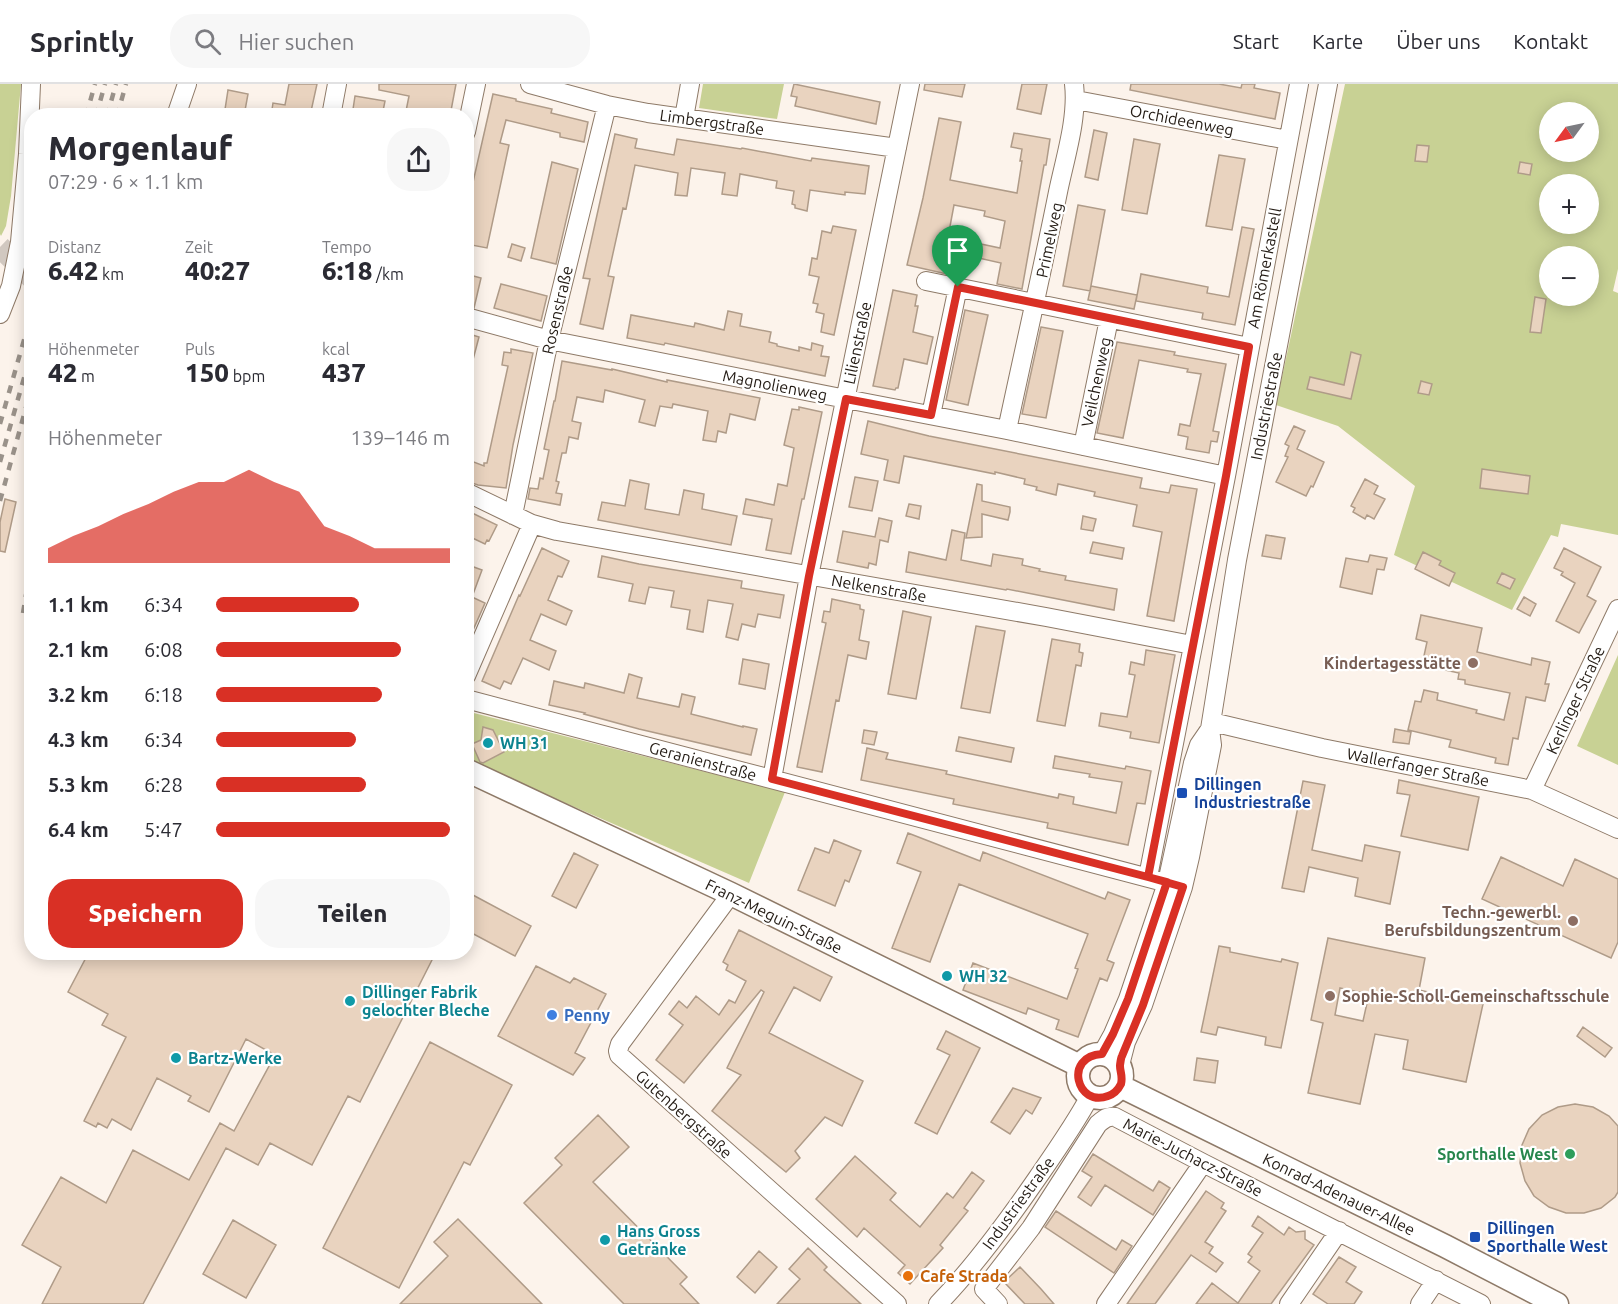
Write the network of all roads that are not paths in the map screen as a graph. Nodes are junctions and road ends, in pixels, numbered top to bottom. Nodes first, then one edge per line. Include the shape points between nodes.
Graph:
1 (31, 84) edge
2 (187, 84) edge
3 (337, 84) edge
4 (476, 84) edge
5 (530, 84) edge
6 (690, 84) edge
7 (910, 84) edge
8 (1299, 84) edge
9 (1328, 84) edge
10 (1075, 92) edge
11 (607, 105) junction
12 (30, 108) edge
13 (179, 108) edge
14 (332, 108) edge
15 (471, 108) edge
16 (684, 118) junction
17 (1288, 140) junction
18 (897, 148) junction
19 (24, 198) edge
20 (926, 281) dead end
21 (958, 287) junction
22 (1034, 303) junction
23 (2, 304) edge
24 (474, 319) edge
25 (1109, 319) junction
26 (549, 340) junction
27 (1249, 347) junction
28 (846, 399) junction
29 (931, 415) junction
30 (1007, 430) junction
31 (1083, 446) junction
32 (1226, 476) junction
33 (474, 496) edge
34 (513, 515) junction
35 (532, 524) junction
36 (809, 576) junction
37 (1618, 609) edge
38 (1192, 645) junction
39 (474, 658) edge
40 (474, 701) edge
41 (1211, 725) junction
42 (474, 774) edge
43 (772, 779) junction
44 (1532, 790) junction
45 (1618, 830) edge
46 (1148, 877) junction
47 (1175, 885) junction
48 (731, 894) junction
49 (1080, 1066) junction
50 (1114, 1068) junction
51 (1090, 1096) junction
52 (1203, 1163) junction
53 (1338, 1231) junction
54 (1436, 1280) junction
55 (1298, 1301) edge
56 (897, 1304) edge
57 (938, 1304) edge
58 (998, 1304) edge
59 (1106, 1304) edge
60 (1420, 1304) edge
61 (1481, 1304) edge
62 (1557, 1304) edge

1 - 12 street
2 - 13 street
3 - 14 street
4 - 15 street
5 - 11 street, Limbergstraße
6 - 16 street
7 - 18 street, Lilienstraße
8 - 17 street, Am Römerkastell
9 - 41 street, Industriestraße via 1239,548
10 - 17 street, Orchideenweg
10 - 22 street, Primelweg
11 - 16 street, Limbergstraße
11 - 26 street, Rosenstraße
16 - 18 street, Limbergstraße
17 - 27 street, Am Römerkastell
18 - 28 street, Lilienstraße
19 - 23 street via 14,276
20 - 21 street
21 - 22 street
21 - 29 street
22 - 25 street
22 - 30 street, Primelweg
24 - 26 street, Magnolienweg
25 - 27 street
25 - 31 street, Veilchenweg
26 - 28 street, Magnolienweg
26 - 34 street, Rosenstraße
27 - 32 street, Am Römerkastell
28 - 29 street, Magnolienweg
28 - 36 street, Lilienstraße
29 - 30 street, Magnolienweg
30 - 31 street, Magnolienweg
31 - 32 street, Magnolienweg
32 - 38 street, Am Römerkastell
33 - 34 street, Nelkenstraße
34 - 35 street, Nelkenstraße
35 - 36 street, Nelkenstraße
35 - 39 street
36 - 38 street, Nelkenstraße
36 - 43 street, Lilienstraße
37 - 44 street, Kerlinger Straße
38 - 46 street, Am Römerkastell
40 - 43 street, Geranienstraße
41 - 44 street, Wallerfanger Straße
41 - 47 street, Industriestraße via 1193,762
42 - 48 street, Franz-Meguin-Straße
43 - 46 street, Geranienstraße
44 - 45 street, Wallerfanger Straße
46 - 47 street, Geranienstraße
47 - 50 street, Industriestraße via 1143,1005
48 - 49 street, Franz-Meguin-Straße
48 - 56 street, Gutenbergstraße via 620,1044 619,1055
49 - 50 street via 1089,1057
49 - 51 street via 1078,1081
50 - 51 street via 1111,1095
50 - 62 street, Konrad-Adenauer-Allee
51 - 57 street, Industriestraße via 1019,1205
52 - 53 street, Marie-Juchacz-Straße
52 - 58 street, Marie-Juchacz-Straße via 1115,1117 1106,1117 1031,1228 984,1289
52 - 59 street
53 - 54 street, Marie-Juchacz-Straße
53 - 55 street
54 - 60 street
54 - 61 street, Marie-Juchacz-Straße

